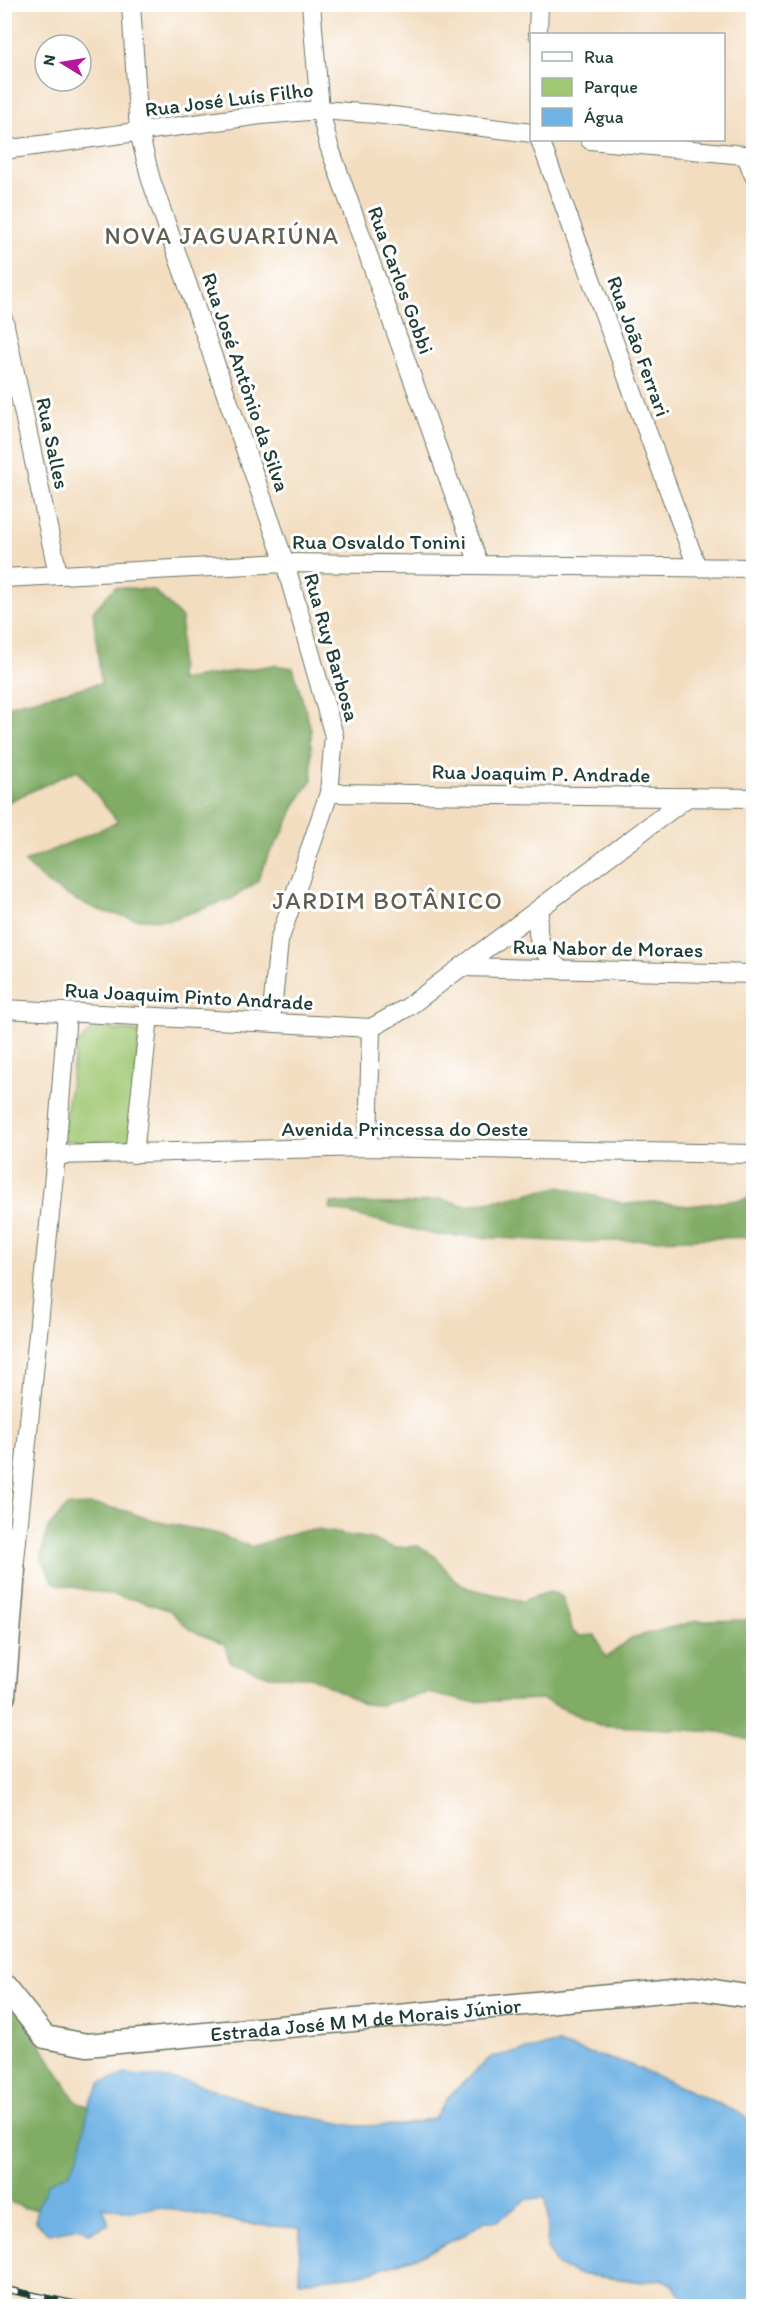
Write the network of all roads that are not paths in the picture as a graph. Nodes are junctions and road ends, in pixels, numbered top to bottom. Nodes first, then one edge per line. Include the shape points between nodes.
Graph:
1 (131, 4) edge
2 (311, 4) edge
3 (539, 4) edge
4 (538, 33) edge
5 (320, 110) junction
6 (140, 132) junction
7 (530, 133) edge
8 (540, 141) edge
9 (600, 141) edge
10 (4, 150) edge
11 (749, 156) edge
12 (753, 176) edge
13 (4, 321) edge
14 (285, 563) junction
15 (479, 564) junction
16 (697, 567) junction
17 (753, 568) edge
18 (58, 574) junction
19 (4, 578) edge
20 (329, 793) junction
21 (688, 797) junction
22 (753, 798) edge
23 (540, 910) junction
24 (462, 967) junction
25 (561, 970) junction
26 (753, 974) edge
27 (4, 1009) edge
28 (67, 1013) junction
29 (149, 1017) junction
30 (271, 1022) junction
31 (371, 1028) junction
32 (368, 1147) junction
33 (134, 1154) junction
34 (753, 1154) edge
35 (56, 1155) junction
36 (9, 1570) edge
37 (4, 1696) edge
38 (4, 1986) edge
39 (753, 1997) edge

1 - 6 street, Rua José Antônio da Silva
2 - 5 street, Rua Carlos Gobbi
3 - 4 street
5 - 6 street, Rua José Luís Filho via 261,114
5 - 7 street, Rua José Luís Filho
5 - 15 street, Rua Carlos Gobbi via 329,146
6 - 10 street, Rua José Luís Filho
6 - 14 street, Rua José Antônio da Silva via 151,180
8 - 16 street, Rua João Ferrari
9 - 11 street
11 - 12 street
13 - 18 street, Rua Salles
14 - 15 street, Rua Osvaldo Tonini
14 - 18 street, Rua Osvaldo Tonini
14 - 20 street, Rua Ruy Barbosa via 334,736
15 - 16 street, Rua Osvaldo Tonini
16 - 17 street, Rua Osvaldo Tonini
18 - 19 street, Rua Osvaldo Tonini
20 - 21 street, Rua Joaquim P. Andrade
20 - 30 street, Rua Ruy Barbosa via 279,941
21 - 22 street, Rua Joaquim P. Andrade
21 - 23 street
23 - 24 street
23 - 25 street via 536,922 538,937 548,958
24 - 25 street, Rua Nabor de Moraes
24 - 31 street via 408,1007
25 - 26 street, Rua Nabor de Moraes
27 - 28 street, Rua Joaquim Pinto Andrade
28 - 29 street, Rua Joaquim Pinto Andrade
28 - 35 street
29 - 30 street, Rua Joaquim Pinto Andrade
29 - 33 street
30 - 31 street, Rua Joaquim Pinto Andrade
31 - 32 street
32 - 33 street, Avenida Princessa do Oeste
32 - 34 street, Avenida Princessa do Oeste
33 - 35 street, Avenida Princessa do Oeste
35 - 36 street
36 - 37 street
38 - 39 street, Estrada José M M de Morais Júnior via 45,2037 87,2045 695,1988

